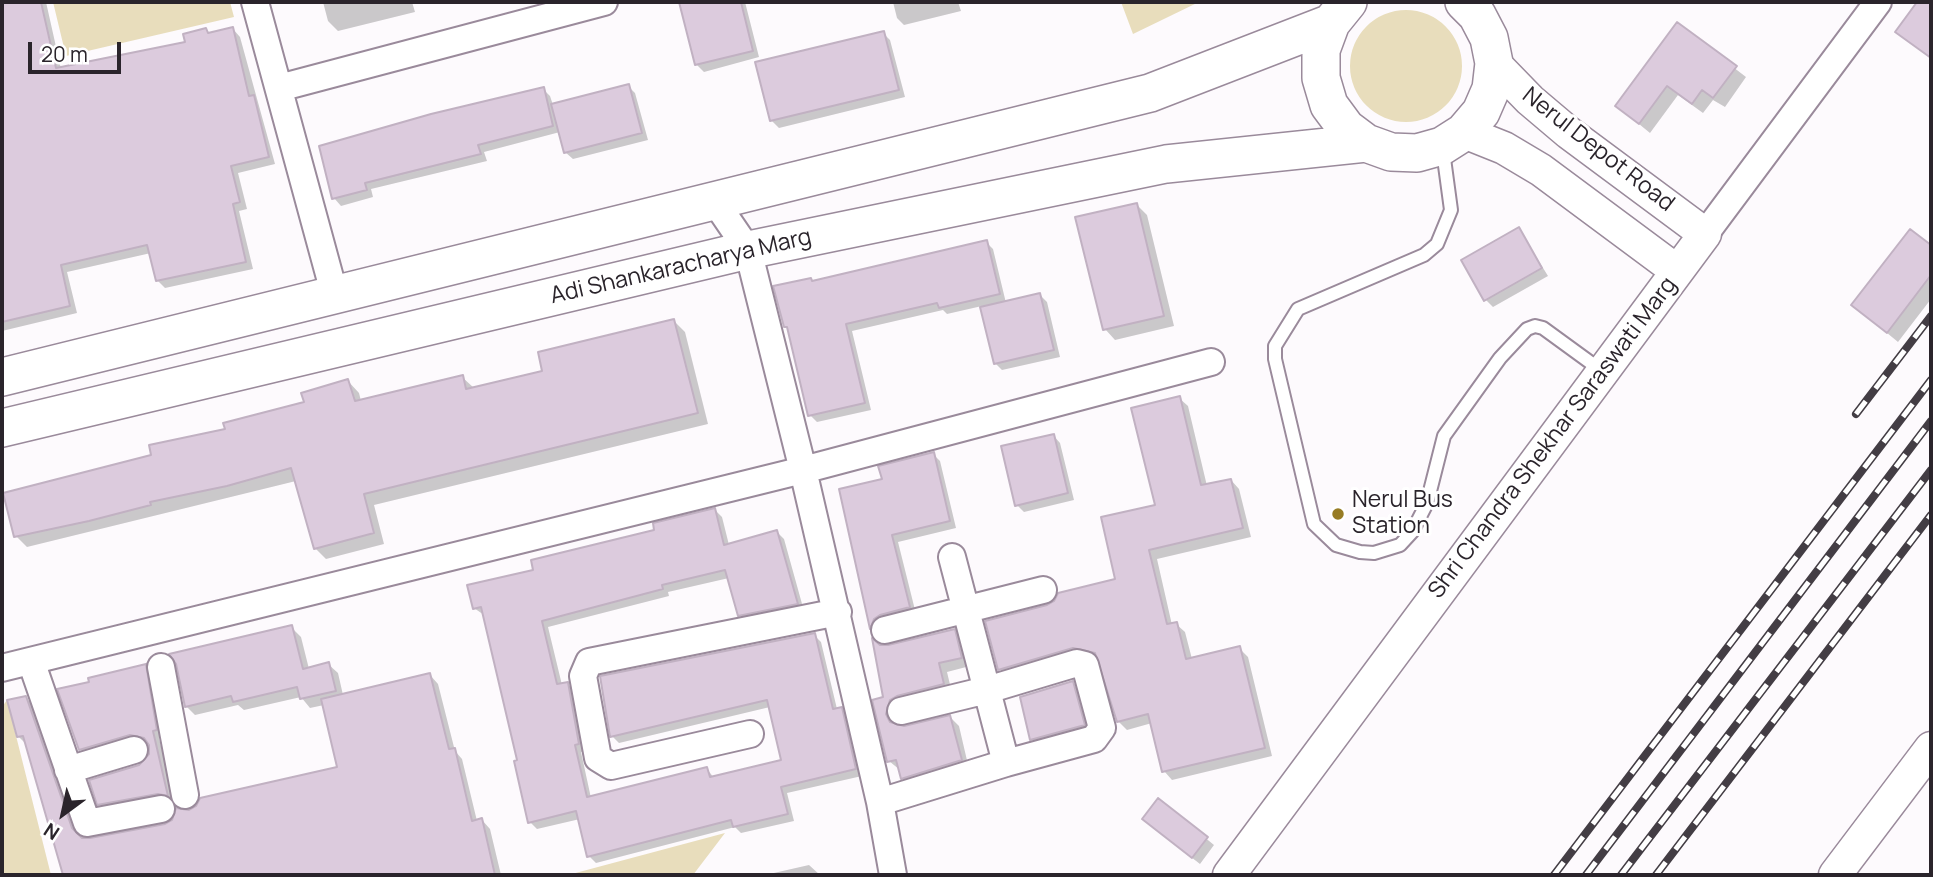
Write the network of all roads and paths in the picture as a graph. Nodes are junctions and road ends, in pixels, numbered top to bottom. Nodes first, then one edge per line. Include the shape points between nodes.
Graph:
1 (255, 2) edge
2 (604, 2) edge
3 (1464, 2) edge
4 (1501, 2) edge
5 (1878, 2) edge
6 (1340, 12) edge
7 (1492, 50) junction
8 (279, 88) junction
9 (1453, 139) junction
10 (1366, 143) junction
11 (716, 203) junction
12 (1705, 234) junction
13 (748, 250) junction
14 (1677, 271) junction
15 (335, 296) junction
16 (1211, 362) dead end
17 (1603, 372) junction
18 (2, 377) edge
19 (2, 428) edge
20 (803, 470) junction
21 (952, 557) dead end
22 (1043, 590) dead end
23 (966, 610) junction
24 (838, 612) junction
25 (885, 630) dead end
26 (31, 661) junction
27 (161, 667) dead end
28 (2, 668) edge
29 (987, 690) junction
30 (901, 710) dead end
31 (750, 734) dead end
32 (1931, 748) edge
33 (134, 750) dead end
34 (1006, 763) junction
35 (68, 770) junction
36 (185, 795) dead end
37 (880, 802) junction
38 (161, 809) dead end
39 (894, 875) edge
40 (1229, 875) edge
41 (1835, 875) edge

1 - 8 street
2 - 8 street
3 - 7 main road via 1477,15
4 - 7 main road
5 - 12 street, Shri Chandra Shekhar Saraswati Marg
6 - 10 main road via 1321,50 1321,78 1329,104 1346,128
6 - 11 main road via 1150,93
7 - 9 main road via 1491,89 1486,101
7 - 12 street, Nerul Depot Road via 1530,100
8 - 15 street
9 - 10 main road via 1417,153 1391,152
9 - 14 street via 1504,148 1541,170
9 - 17 lane via 1451,210 1437,244 1424,256 1298,309 1275,346 1314,524 1336,545 1360,552 1400,545 1424,511 1444,436 1500,358 1527,329 1543,328
10 - 13 main road, Adi Shankaracharya Marg via 1166,164
11 - 13 street
11 - 15 main road
12 - 14 street, Shri Chandra Shekhar Saraswati Marg
13 - 19 main road, Adi Shankaracharya Marg
13 - 20 street
14 - 17 street, Shri Chandra Shekhar Saraswati Marg
15 - 18 main road
16 - 20 street
17 - 40 street, Shri Chandra Shekhar Saraswati Marg
20 - 24 street
20 - 26 street
21 - 23 street
22 - 23 street
23 - 25 street
23 - 29 street
24 - 31 street via 589,662 583,676 598,758 611,766
24 - 37 street
26 - 28 street
26 - 35 street
27 - 36 street
29 - 30 street
29 - 34 street
29 - 34 street via 1077,663 1085,665 1102,728 1094,740
32 - 41 street
33 - 35 street
34 - 37 street
35 - 38 street via 87,822
37 - 39 street

